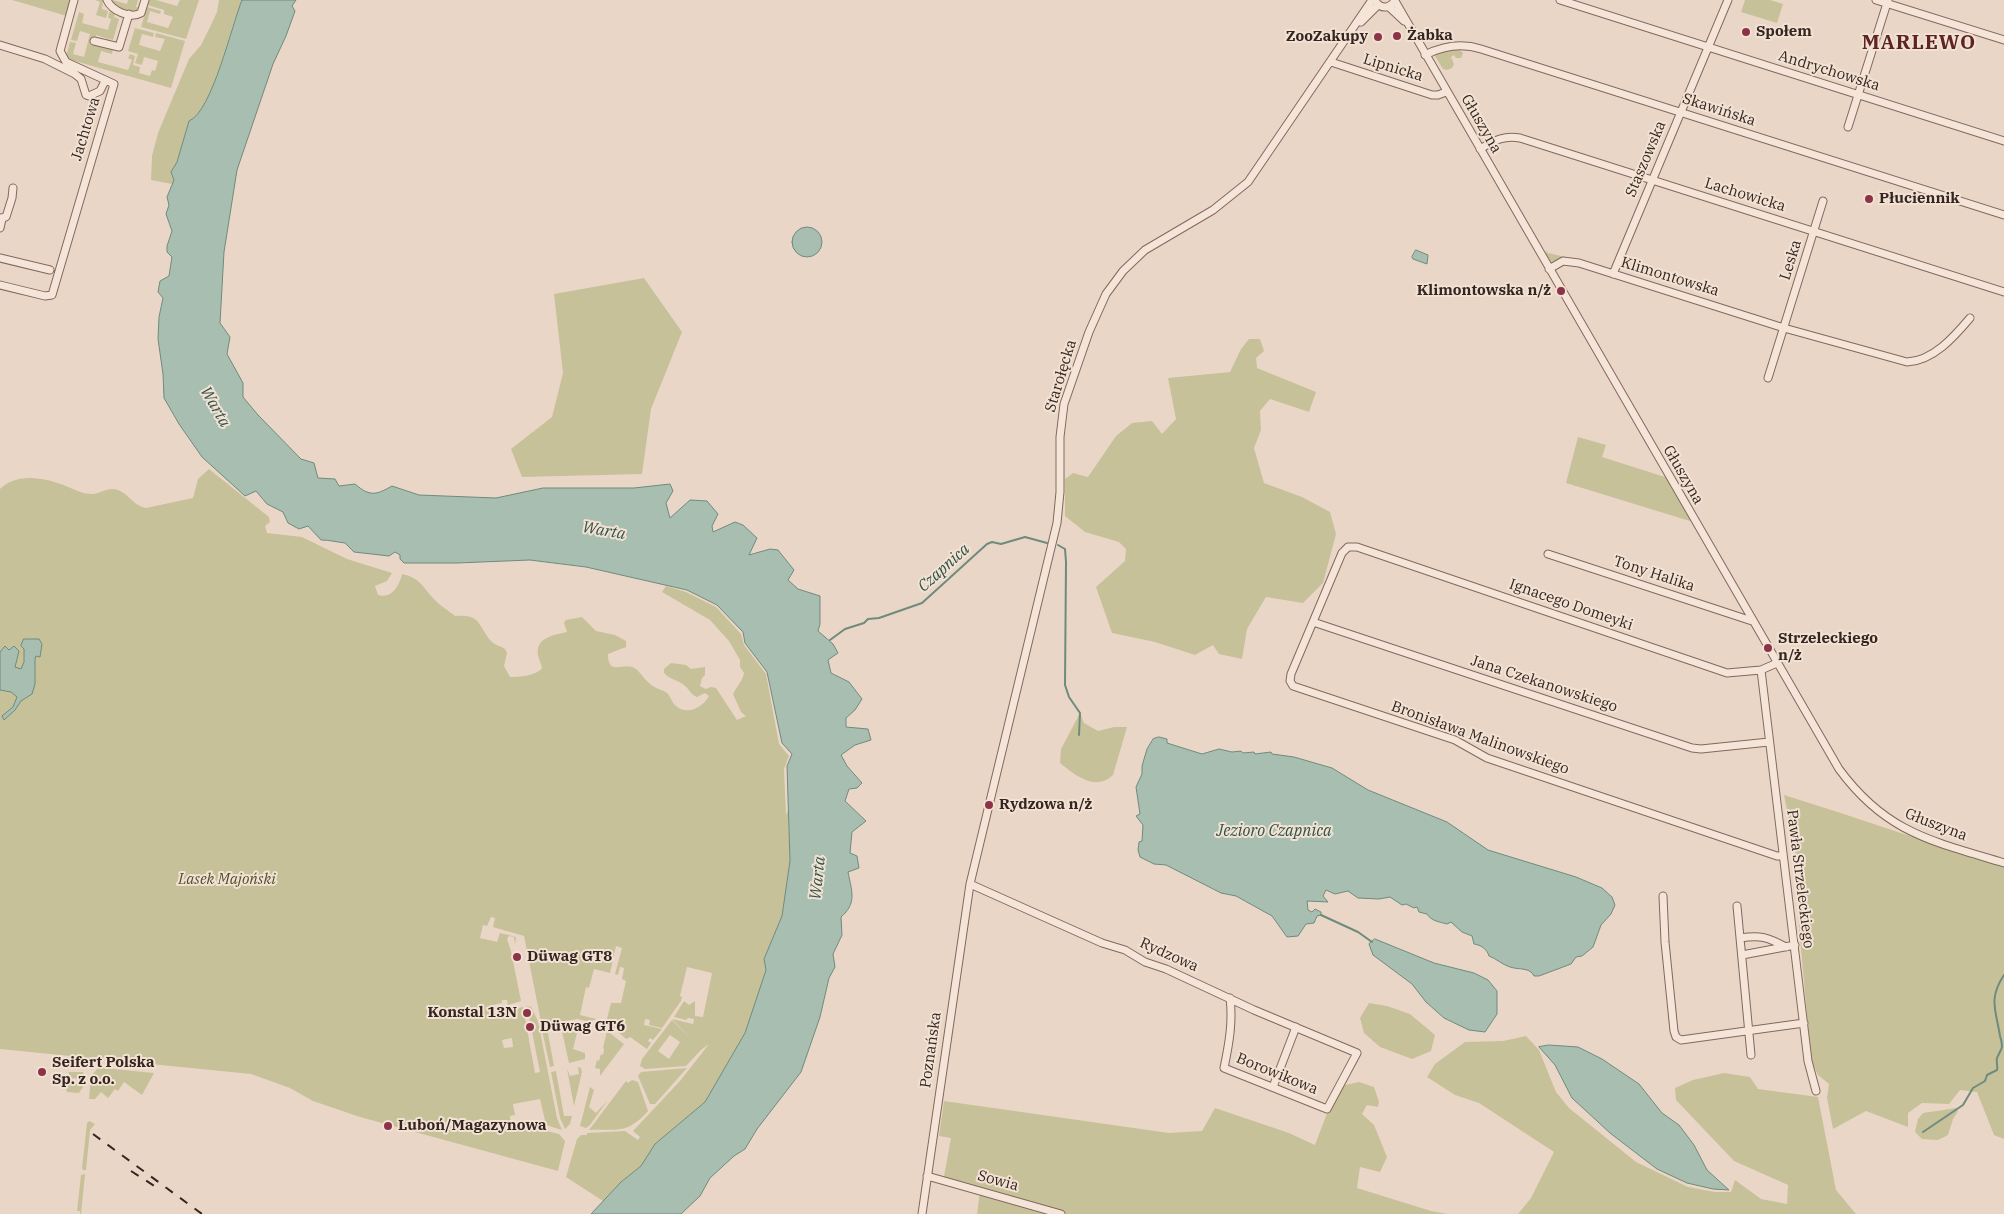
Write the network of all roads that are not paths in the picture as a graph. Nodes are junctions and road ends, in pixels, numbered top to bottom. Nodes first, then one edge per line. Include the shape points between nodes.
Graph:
1 (74, 0) edge
2 (106, 0) edge
3 (146, 0) edge
4 (1560, 0) edge
5 (1728, 0) edge
6 (1876, 0) edge
7 (1375, 2) edge
8 (1888, 2) edge
9 (1393, 3) edge
10 (129, 14) junction
11 (2004, 40) edge
12 (94, 41) dead end
13 (0, 46) edge
14 (1708, 48) junction
15 (1425, 55) junction
16 (1330, 62) junction
17 (105, 81) junction
18 (1446, 92) junction
19 (1858, 95) junction
20 (1680, 112) junction
21 (1848, 127) dead end
22 (2004, 141) edge
23 (1480, 149) junction
24 (1652, 180) junction
25 (13, 188) dead end
26 (1823, 201) dead end
27 (2004, 215) edge
28 (1, 218) edge
29 (0, 228) edge
30 (1814, 231) junction
31 (0, 258) edge
32 (50, 270) dead end
33 (1549, 270) junction
34 (1612, 274) junction
35 (0, 285) edge
36 (2004, 292) edge
37 (1970, 318) dead end
38 (1784, 328) junction
39 (1768, 378) dead end
40 (1357, 547) joint
41 (1548, 554) dead end
42 (1752, 621) junction
43 (1313, 622) junction
44 (1777, 663) junction
45 (1761, 670) junction
46 (1769, 742) junction
47 (1783, 856) junction
48 (2004, 863) edge
49 (970, 887) junction
50 (1664, 896) dead end
51 (1737, 906) dead end
52 (1740, 938) junction
53 (1795, 945) junction
54 (1786, 947) junction
55 (1742, 956) junction
56 (1230, 998) junction
57 (1804, 1023) junction
58 (1749, 1030) junction
59 (1295, 1031) junction
60 (1752, 1055) dead end
61 (1352, 1061) joint
62 (1273, 1087) junction
63 (1816, 1090) dead end
64 (927, 1176) junction
65 (922, 1214) edge
66 (1061, 1214) edge

1 - 17 street, Jachtowa via 61,54 68,63
2 - 10 street via 112,9
3 - 10 street via 139,14
4 - 14 street, Andrychowska
5 - 14 street, Staszowska
6 - 8 street
7 - 9 street via 1383,8
7 - 16 street, Starołęcka
8 - 11 street
8 - 19 street
9 - 15 street, Głuszyna
10 - 12 street via 119,46
13 - 17 street via 45,59 75,74 81,79 86,95 100,91
14 - 19 street, Andrychowska
14 - 20 street, Staszowska
15 - 18 street, Głuszyna
15 - 20 street, Skawińska via 1452,46 1474,47
16 - 18 street, Lipnicka via 1432,94
16 - 49 street, Starołęcka via 1248,182 1213,210 1138,255 1120,274 1098,309 1064,404 1057,523
17 - 35 street, Jachtowa via 114,84 53,292 45,296
18 - 23 street, Głuszyna
19 - 21 street
19 - 22 street, Andrychowska
20 - 24 street, Staszowska
20 - 27 street, Skawińska
23 - 24 street, Lachowicka via 1499,138 1510,136
23 - 33 street, Głuszyna
24 - 30 street, Lachowicka
24 - 34 street, Staszowska
25 - 28 street via 10,207 6,217
26 - 30 street, Leska
28 - 29 street
30 - 36 street, Lachowicka
30 - 38 street, Leska
31 - 32 street
33 - 34 street, Klimontowska via 1568,261
33 - 42 street, Głuszyna
34 - 38 street, Klimontowska
37 - 38 street, Klimontowska via 1957,334 1921,360 1901,362
38 - 39 street
40 - 43 street, Bronisława Malinowskiego via 1342,553
40 - 45 street, Ignacego Domeyki via 1727,674
41 - 42 street, Tony Halika
42 - 44 street, Głuszyna
43 - 46 street, Jana Czekanowskiego via 1692,748 1701,750
43 - 47 street, Bronisława Malinowskiego via 1291,674 1293,686 1456,740 1486,758
44 - 45 street, Ignacego Domeyki
44 - 48 street, Głuszyna via 1838,769 1874,809 1921,837
45 - 46 street, Pawła Strzeleckiego
46 - 47 street, Pawła Strzeleckiego
47 - 53 street, Pawła Strzeleckiego
49 - 56 street, Rydzowa via 1093,940 1125,950 1145,962
49 - 64 street, Poznańska
50 - 58 street via 1666,949 1676,1037 1681,1040
51 - 52 street
52 - 54 street via 1768,937
52 - 55 street
53 - 54 street
53 - 57 street, Pawła Strzeleckiego
54 - 55 street
55 - 58 street
56 - 59 street, Rydzowa
56 - 62 street, Borowikowa via 1230,1035 1224,1068
57 - 58 street
57 - 63 street, Pawła Strzeleckiego via 1808,1061
58 - 60 street
59 - 61 street, Rydzowa via 1357,1053
59 - 62 street
61 - 62 street, Borowikowa via 1327,1109
64 - 65 street, Poznańska
64 - 66 street, Sowia

